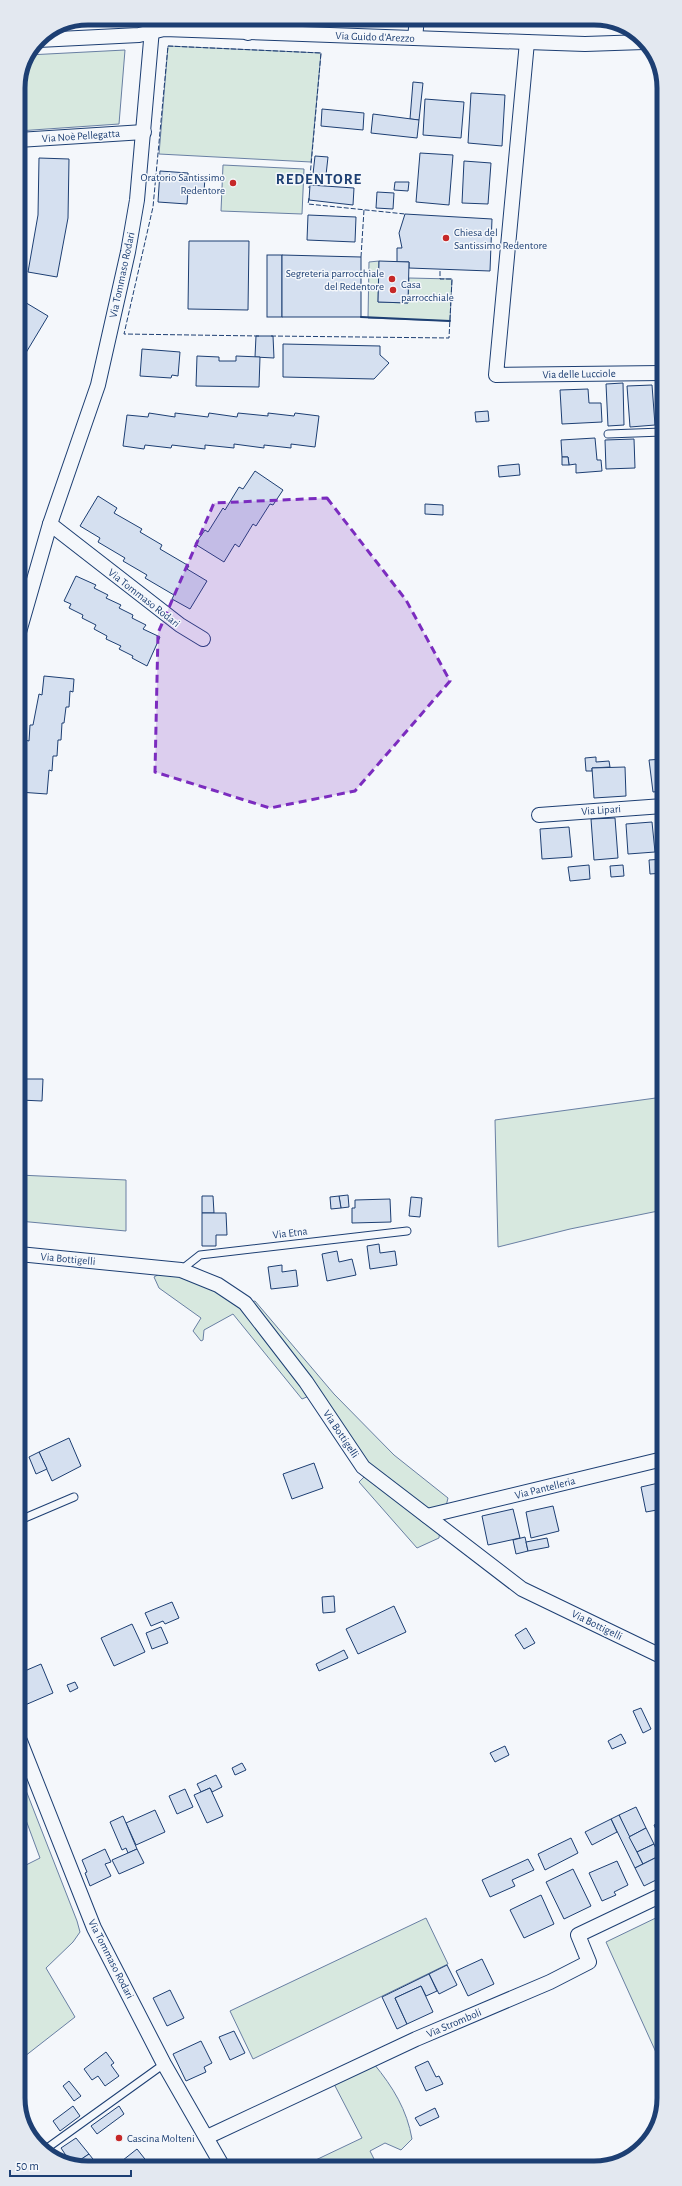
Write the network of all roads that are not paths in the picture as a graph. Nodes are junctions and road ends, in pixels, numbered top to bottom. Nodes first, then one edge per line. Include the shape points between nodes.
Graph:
1 (153, 25) edge
2 (249, 25) edge
3 (416, 25) edge
4 (248, 33) junction
5 (415, 38) junction
6 (49, 39) edge
7 (527, 42) junction
8 (636, 42) edge
9 (144, 132) junction
10 (25, 140) edge
11 (657, 372) edge
12 (657, 432) edge
13 (608, 434) dead end
14 (50, 524) junction
15 (25, 600) edge
16 (203, 639) dead end
17 (657, 806) edge
18 (539, 814) dead end
19 (407, 1231) dead end
20 (25, 1255) edge
21 (181, 1270) junction
22 (657, 1460) edge
23 (74, 1497) dead end
24 (427, 1516) junction
25 (25, 1518) edge
26 (657, 1654) edge
27 (25, 1754) edge
28 (657, 1897) edge
29 (164, 2064) junction
30 (207, 2137) junction
31 (49, 2147) edge
32 (220, 2161) edge

1 - 4 street, Via Guido d'Arezzo via 164,29
1 - 6 street, Via Guido d'Arezzo via 139,35
1 - 9 street, Via Tommaso Rodari
2 - 4 street
3 - 5 street
4 - 5 street, Via Guido d'Arezzo
5 - 7 street, Via Guido d'Arezzo
7 - 8 street, Via Guido d'Arezzo
7 - 11 street, Via delle Lucciole via 496,376
9 - 10 street, Via Noè Pellegatta
9 - 14 street, Via Tommaso Rodari via 137,200 128,252 100,380
12 - 13 lane
14 - 15 street, Via Tommaso Rodari
14 - 16 street, Via Tommaso Rodari via 180,625
17 - 18 street, Via Lipari
19 - 21 lane, Via Etna via 200,1255
20 - 21 street, Via Bottigelli
21 - 24 street, Via Bottigelli via 218,1285 245,1303 306,1382 363,1467
22 - 24 street, Via Pantelleria
23 - 25 lane
24 - 26 street, Via Bottigelli via 522,1589
27 - 29 street, Via Tommaso Rodari via 94,1928
28 - 30 street, Via Stromboli via 578,1935 589,1962 550,1982 416,2039
29 - 30 street, Via Tommaso Rodari
29 - 31 lane
30 - 32 street, Via Tommaso Rodari

